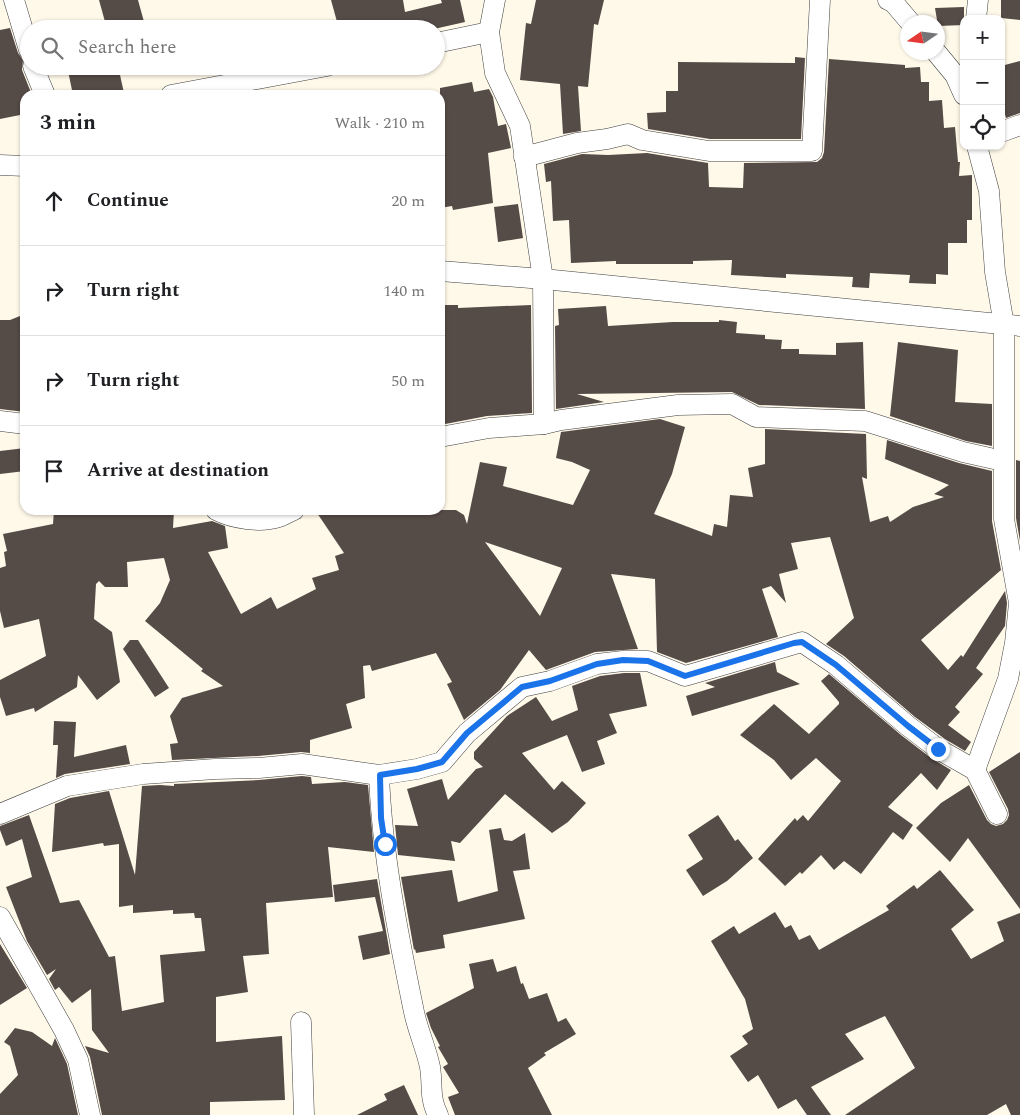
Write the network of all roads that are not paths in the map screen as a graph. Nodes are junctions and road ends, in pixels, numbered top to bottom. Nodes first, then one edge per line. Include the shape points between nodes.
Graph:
1 (14, 0) edge
2 (495, 0) edge
3 (820, 0) edge
4 (888, 0) edge
5 (978, 0) edge
6 (904, 15) edge
7 (976, 15) edge
8 (20, 20) edge
9 (489, 32) junction
10 (445, 41) edge
11 (945, 59) edge
12 (959, 71) edge
13 (37, 75) edge
14 (279, 75) edge
15 (43, 90) edge
16 (198, 90) edge
17 (1020, 125) edge
18 (1005, 131) edge
19 (978, 150) edge
20 (524, 157) junction
21 (0, 166) edge
22 (20, 166) edge
23 (445, 271) edge
24 (543, 279) junction
25 (1012, 325) edge
26 (0, 421) edge
27 (20, 423) edge
28 (544, 424) junction
29 (445, 436) edge
30 (1003, 462) junction
31 (231, 515) edge
32 (283, 515) edge
33 (1012, 520) edge
34 (975, 770) junction
35 (380, 775) junction
36 (0, 814) edge
37 (997, 814) dead end
38 (0, 917) edge
39 (301, 1022) dead end
40 (90, 1115) edge
41 (304, 1115) edge
42 (438, 1115) edge

1 - 8 street
2 - 9 street
3 - 20 street via 812,151 709,151 642,140 628,134
4 - 6 street
5 - 7 street
9 - 10 street
9 - 20 street via 495,73 520,126
11 - 12 street
13 - 15 street
14 - 16 street
17 - 18 street
19 - 25 street via 989,191 995,272
20 - 24 street
21 - 22 street
23 - 24 street
24 - 25 street
24 - 28 street
25 - 30 street
26 - 27 street
28 - 29 street via 489,428
28 - 30 street via 678,405 732,404 756,417 865,421
30 - 33 street
31 - 32 street via 252,520
33 - 34 street via 1019,603 1015,643 1008,679
34 - 35 street via 938,749 836,665 802,642 685,676 648,661 623,660 597,664 522,687 467,733 442,762
34 - 37 street
35 - 36 street via 302,764 143,774 67,786
35 - 42 street via 381,818 392,892 414,1014 430,1068 433,1105
38 - 40 street via 78,1060
39 - 41 street

